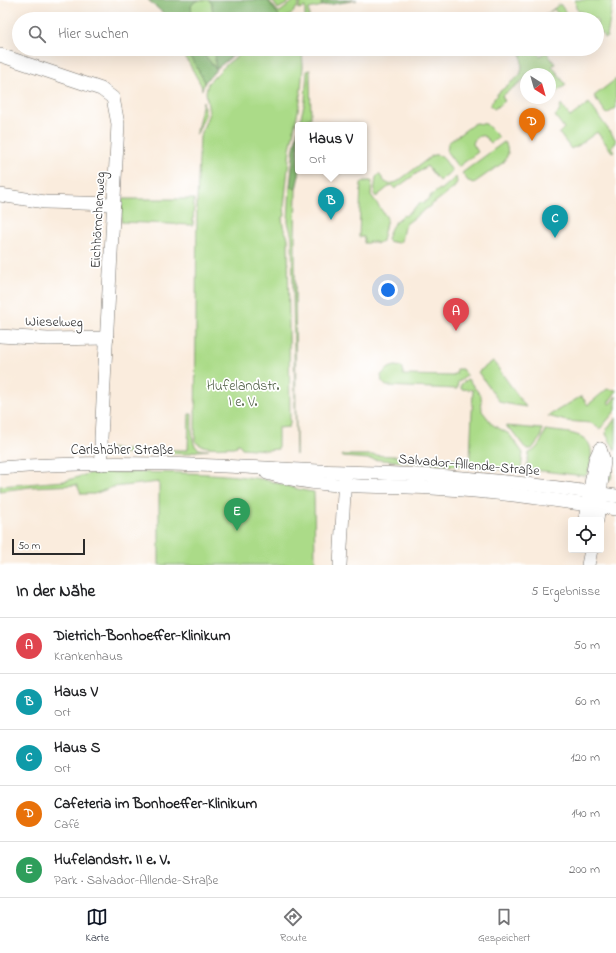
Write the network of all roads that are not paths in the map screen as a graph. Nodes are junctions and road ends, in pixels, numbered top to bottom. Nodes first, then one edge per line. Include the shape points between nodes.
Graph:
1 (0, 55) edge
2 (0, 195) edge
3 (114, 204) junction
4 (0, 336) edge
5 (107, 338) junction
6 (102, 464) junction
7 (244, 467) joint
8 (0, 468) edge
9 (345, 478) junction
10 (616, 496) edge
11 (594, 499) junction
12 (616, 509) edge
13 (586, 517) edge
14 (597, 517) edge
15 (585, 553) edge
16 (590, 553) edge
17 (340, 565) edge
18 (587, 565) edge

1 - 3 street, Eichhörnchenweg via 101,89 113,98 118,124
2 - 3 street via 45,202
3 - 5 street, Eichhörnchenweg
4 - 5 street, Wieselweg via 48,339
5 - 6 street, Eichhörnchenweg via 101,438
6 - 7 street, Carlshöher Straße
6 - 8 street, Carlshöher Straße
7 - 9 street, Salvador-Allende-Straße via 304,482
9 - 11 street, Salvador-Allende-Straße via 457,490
9 - 17 street
10 - 11 street, Salvador-Allende-Straße
11 - 12 street, Salvador-Allende-Straße
11 - 13 street
11 - 14 street
15 - 18 street
16 - 18 street

